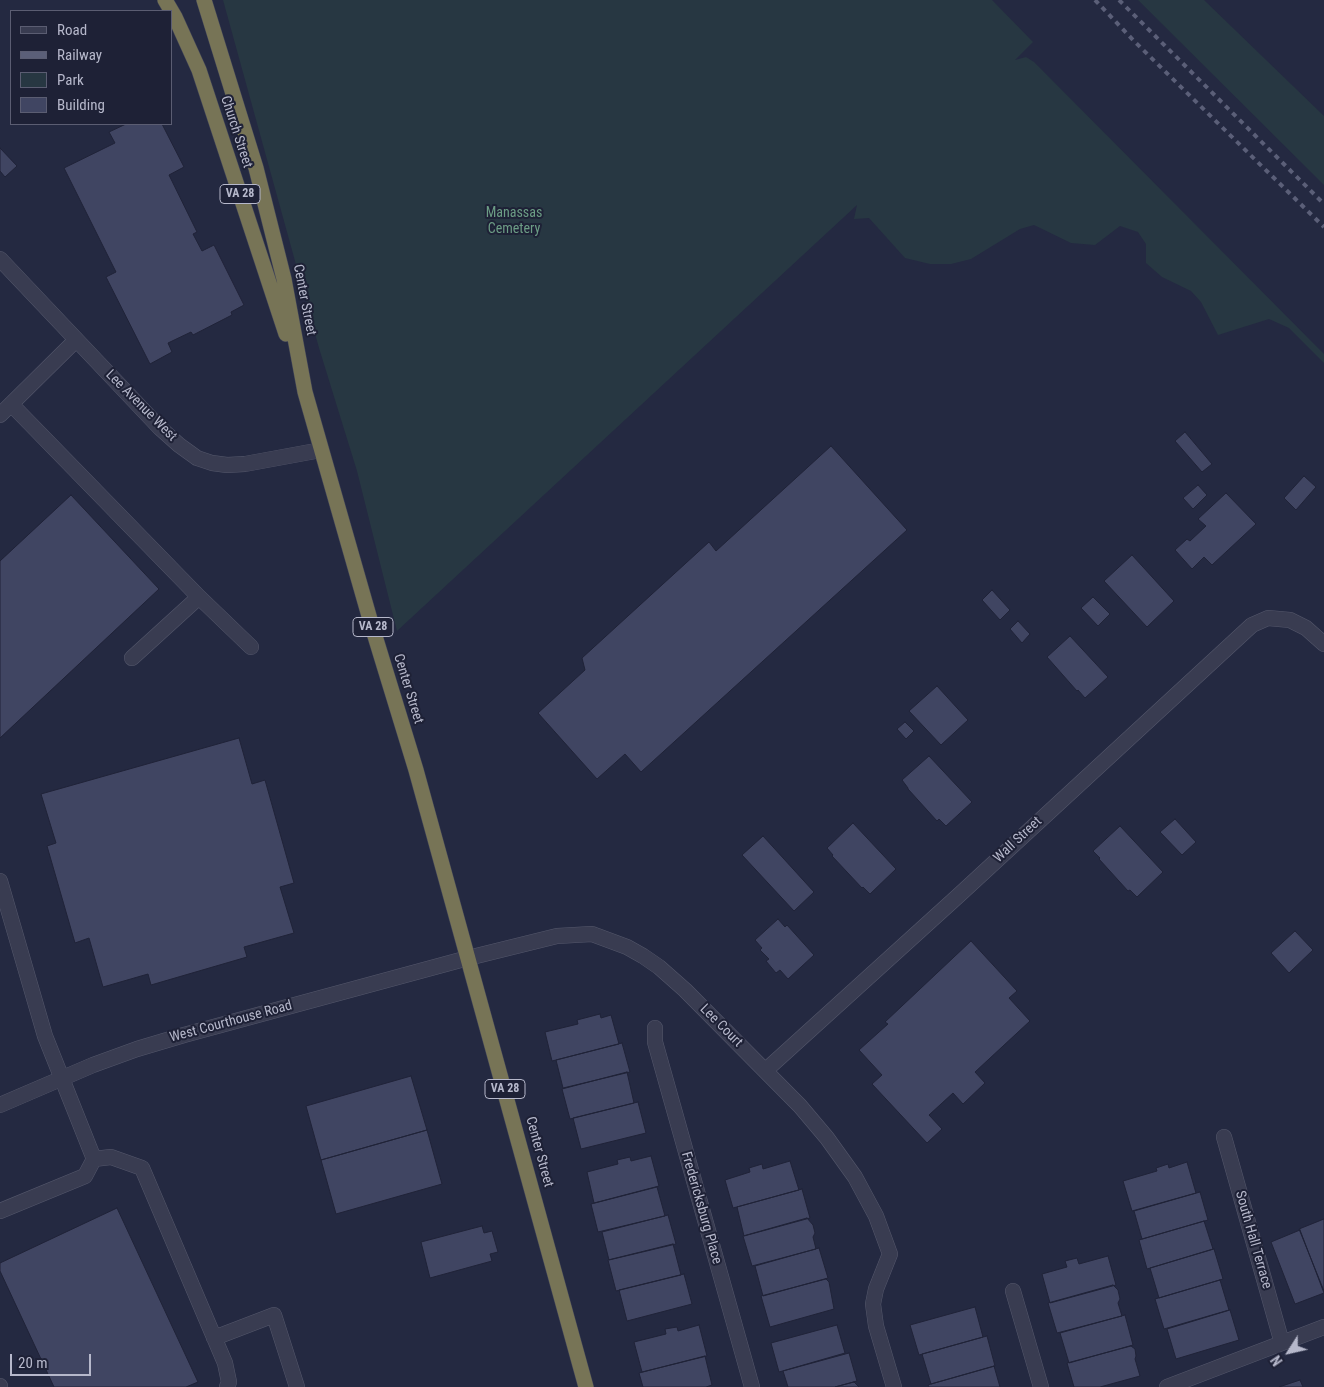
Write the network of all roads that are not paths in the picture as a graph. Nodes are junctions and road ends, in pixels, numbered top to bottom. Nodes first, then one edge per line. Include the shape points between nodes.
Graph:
1 (204, 0) edge
2 (172, 12) edge
3 (0, 259) edge
4 (76, 340) junction
5 (305, 392) junction
6 (11, 404) junction
7 (0, 415) edge
8 (321, 450) junction
9 (199, 596) junction
10 (1324, 644) edge
11 (251, 647) dead end
12 (132, 658) dead end
13 (0, 881) edge
14 (468, 958) junction
15 (655, 1028) dead end
16 (766, 1070) junction
17 (63, 1077) junction
18 (0, 1105) edge
19 (1224, 1137) dead end
20 (94, 1159) junction
21 (0, 1211) edge
22 (1013, 1290) dead end
23 (1324, 1327) edge
24 (214, 1338) junction
25 (1282, 1343) junction
26 (227, 1387) edge
27 (296, 1387) edge
28 (586, 1387) edge
29 (752, 1387) edge
30 (894, 1387) edge
31 (1041, 1387) edge
32 (1167, 1387) edge

1 - 5 highway, Center Street / VA 28 via 258,177 284,279
2 - 5 highway, Church Street / VA 28 via 199,70
3 - 4 street, Lee Avenue West
4 - 6 street
4 - 8 street, Lee Avenue West via 160,428 197,458 220,464 245,464
5 - 8 highway, Center Street / VA 28
6 - 7 street
6 - 9 street
8 - 14 highway, Center Street / VA 28
9 - 11 street
9 - 12 street
10 - 16 street, Wall Street via 1306,628 1290,620 1260,620 1242,633
13 - 17 street via 45,1036
14 - 16 street, Lee Court via 556,936 592,934 608,939 659,967
14 - 17 street, West Courthouse Road via 184,1034
14 - 28 highway, Center Street / VA 28
15 - 29 street, Fredericksburg Place via 655,1042
16 - 30 street, Lee Court via 827,1138 876,1216 890,1254 873,1304
17 - 18 street, West Courthouse Road
17 - 20 street
19 - 25 street, South Hall Terrace
20 - 21 street via 84,1176
20 - 24 street via 111,1157 142,1168
22 - 31 street
23 - 25 street
24 - 26 street via 225,1363
24 - 27 street via 274,1314
25 - 32 street

